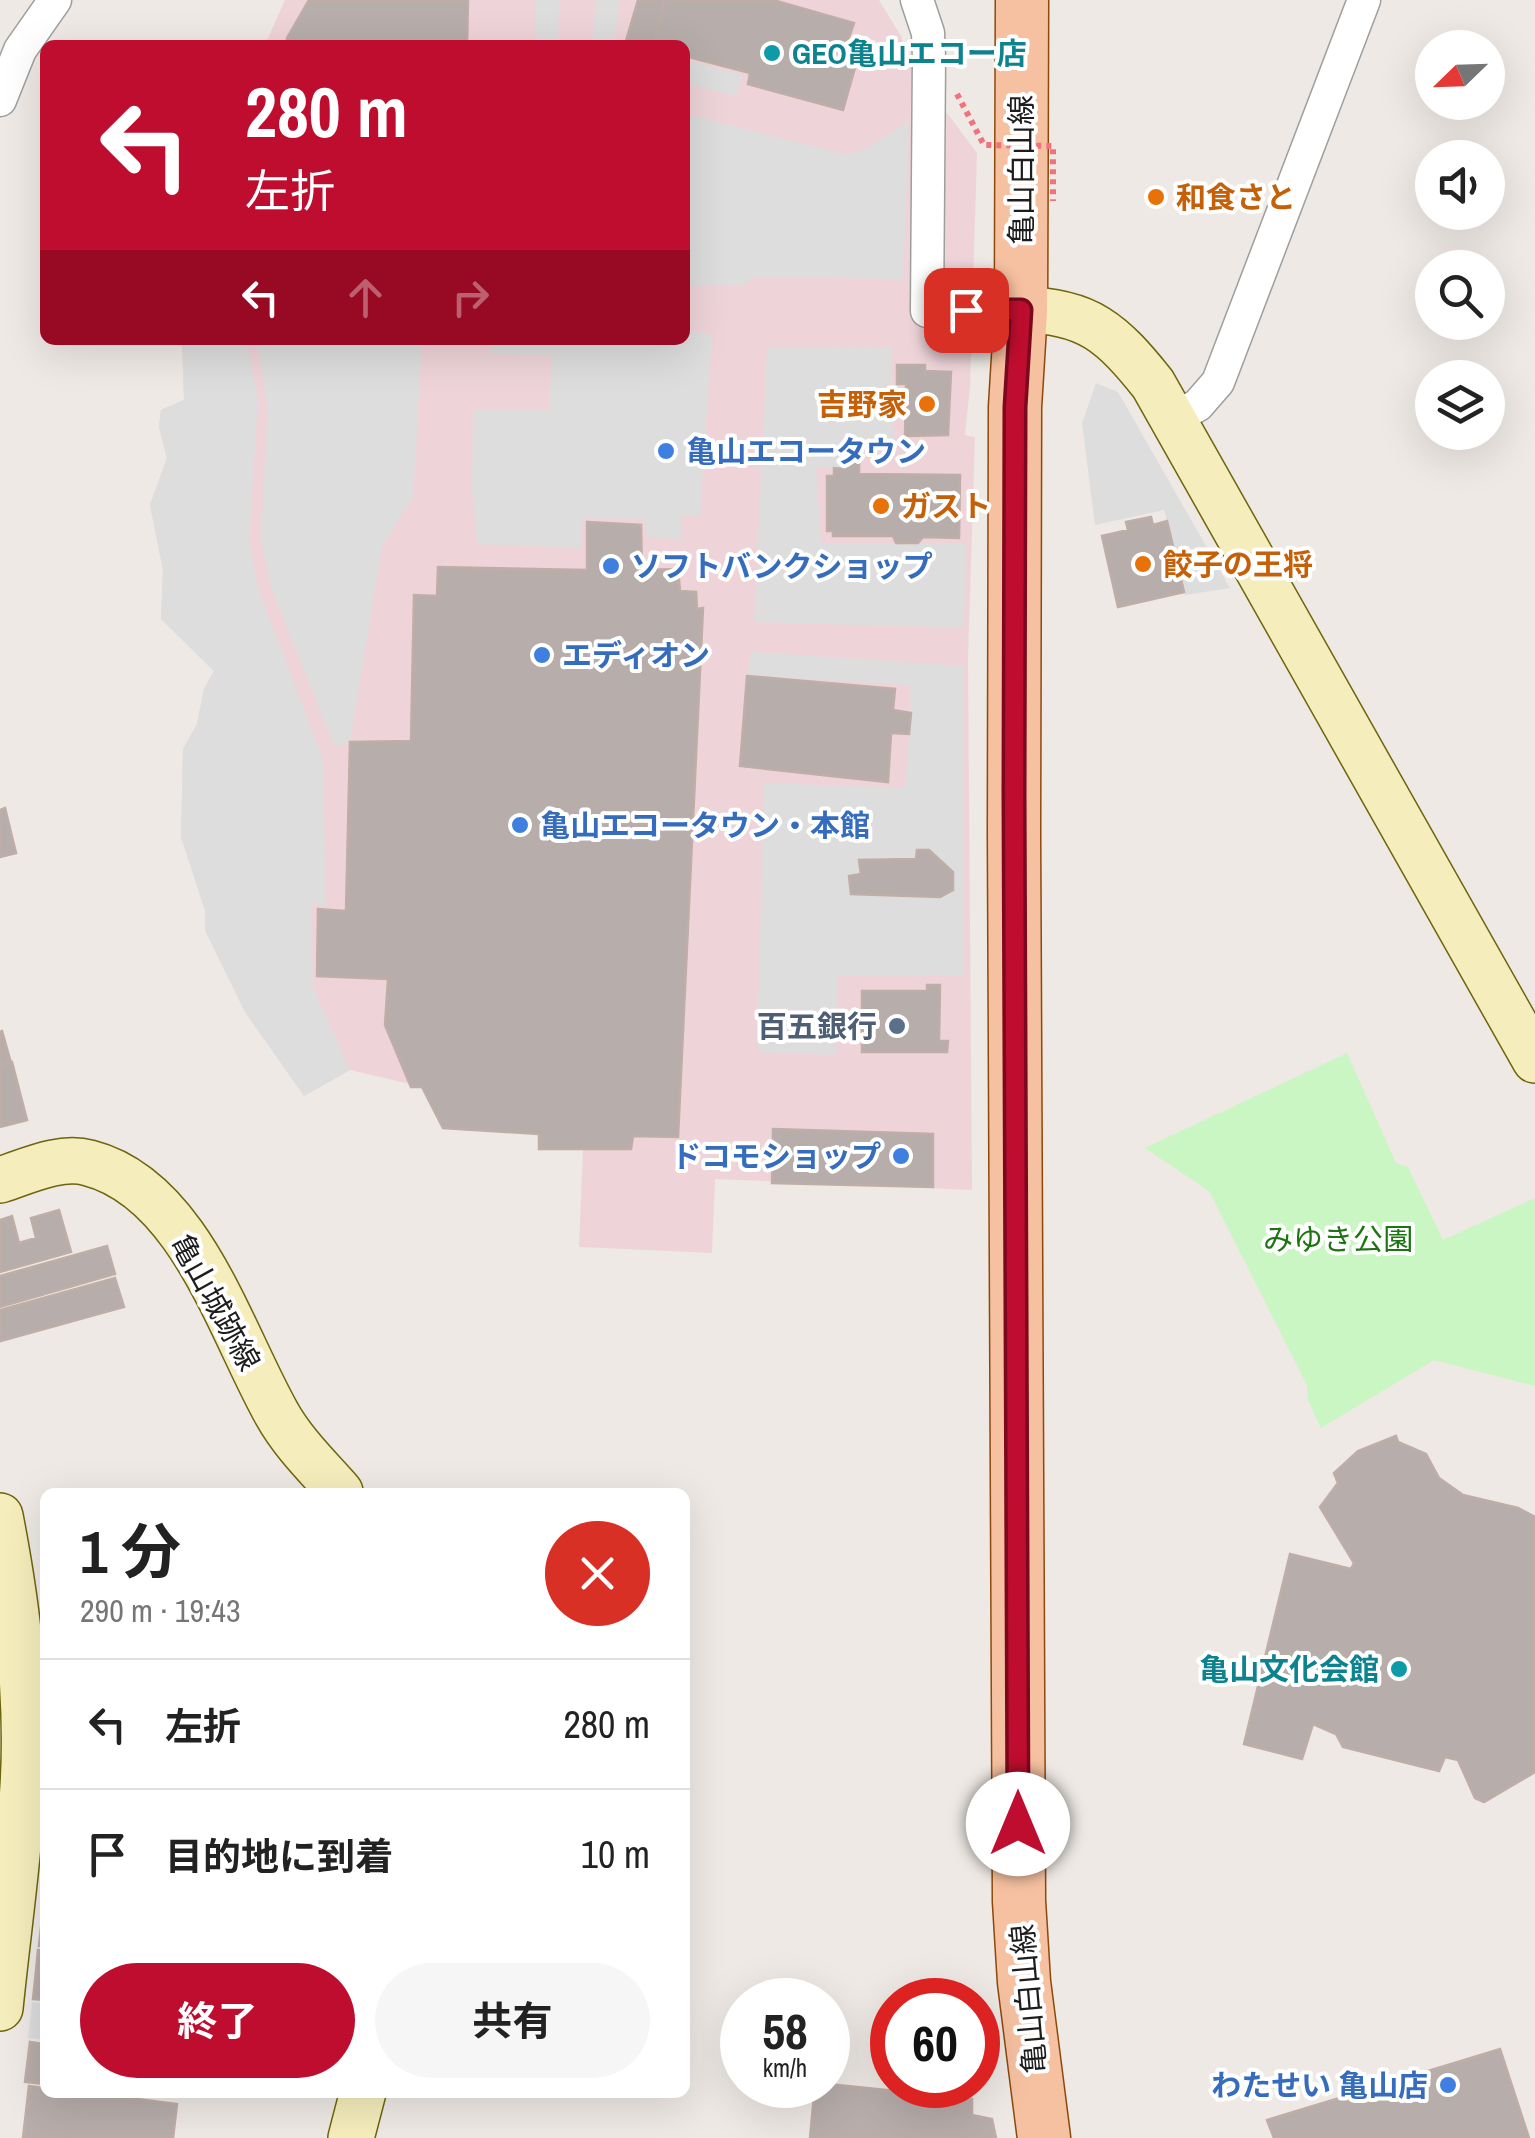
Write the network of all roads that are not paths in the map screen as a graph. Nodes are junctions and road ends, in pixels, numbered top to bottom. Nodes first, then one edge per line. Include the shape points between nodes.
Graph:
1 (55, 0) edge
2 (916, 0) edge
3 (1022, 0) edge
4 (1364, 0) edge
5 (0, 100) edge
6 (1021, 310) junction
7 (1173, 419) junction
8 (1535, 1060) edge
9 (0, 1180) edge
10 (337, 1488) edge
11 (0, 1516) edge
12 (12, 1758) edge
13 (0, 2008) edge
14 (361, 2098) edge
15 (351, 2138) edge
16 (1044, 2138) edge

1 - 5 street via 20,50
2 - 6 street via 929,58 927,311
3 - 6 main road, 亀山白山線
4 - 7 street via 1218,382 1198,405
6 - 7 main road via 1056,310 1103,331 1129,355
6 - 16 main road, 亀山白山線 via 1014,794 1019,1900
7 - 8 main road
9 - 10 main road, 亀山城跡線 via 58,1161 86,1161 136,1183 185,1237 279,1418
11 - 12 main road via 23,1677
12 - 13 main road
14 - 15 main road

